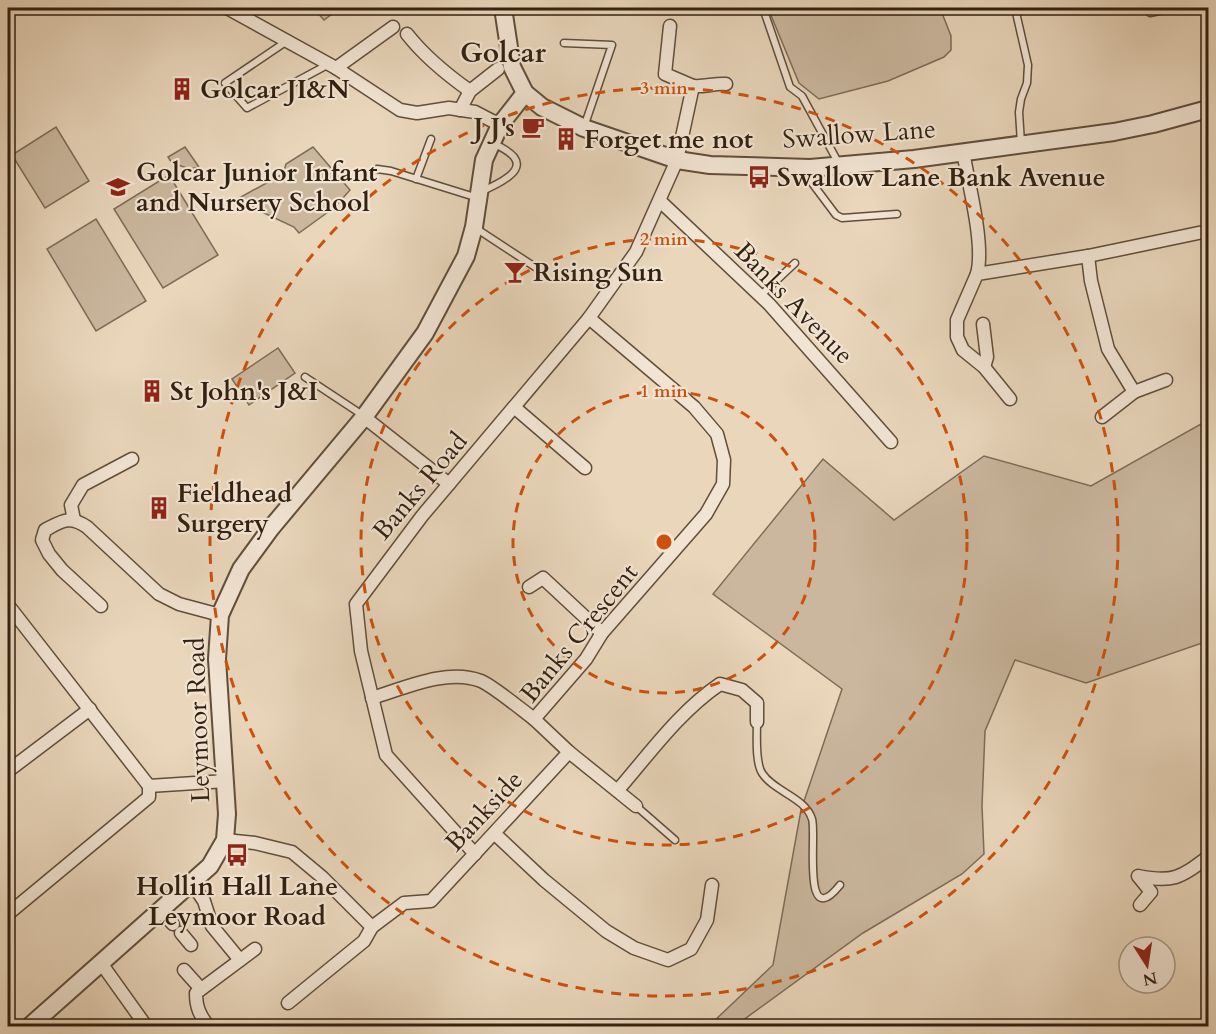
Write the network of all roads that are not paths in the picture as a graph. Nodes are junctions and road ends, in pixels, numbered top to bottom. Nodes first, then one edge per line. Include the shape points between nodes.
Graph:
1 (227, 8) edge
2 (503, 8) edge
3 (763, 8) edge
4 (1014, 8) edge
5 (1173, 8) edge
6 (1150, 13) dead end
7 (670, 26) dead end
8 (393, 27) dead end
9 (407, 34) dead end
10 (287, 40) junction
11 (564, 43) dead end
12 (333, 66) junction
13 (498, 69) dead end
14 (726, 84) dead end
15 (693, 86) junction
16 (470, 90) junction
17 (525, 93) junction
18 (1209, 109) edge
19 (460, 110) junction
20 (500, 124) junction
21 (584, 128) junction
22 (431, 139) dead end
23 (491, 143) junction
24 (1021, 144) junction
25 (963, 151) junction
26 (677, 160) junction
27 (839, 165) junction
28 (801, 167) junction
29 (377, 169) dead end
30 (416, 178) junction
31 (479, 195) junction
32 (660, 201) junction
33 (897, 214) dead end
34 (474, 227) junction
35 (1209, 231) edge
36 (1088, 256) junction
37 (795, 263) dead end
38 (535, 267) dead end
39 (977, 274) junction
40 (760, 296) junction
41 (589, 318) junction
42 (984, 324) dead end
43 (984, 367) junction
44 (305, 377) dead end
45 (1166, 380) dead end
46 (1134, 392) junction
47 (1010, 399) dead end
48 (514, 408) junction
49 (364, 417) junction
50 (1102, 417) dead end
51 (891, 442) dead end
52 (132, 459) dead end
53 (585, 468) dead end
54 (449, 484) junction
55 (74, 520) junction
56 (529, 586) dead end
57 (8, 605) edge
58 (101, 606) dead end
59 (220, 615) junction
60 (602, 633) junction
61 (372, 698) junction
62 (90, 709) junction
63 (534, 719) junction
64 (757, 722) joint
65 (568, 752) junction
66 (8, 771) edge
67 (226, 781) junction
68 (150, 786) junction
69 (618, 790) junction
70 (636, 806) joint
71 (495, 834) junction
72 (225, 840) junction
73 (675, 840) dead end
74 (475, 854) junction
75 (1209, 857) edge
76 (192, 883) junction
77 (712, 885) dead end
78 (840, 885) dead end
79 (1140, 905) dead end
80 (161, 910) junction
81 (8, 914) edge
82 (372, 927) junction
83 (191, 945) dead end
84 (255, 949) dead end
85 (240, 960) junction
86 (101, 963) junction
87 (184, 969) dead end
88 (201, 989) junction
89 (288, 1003) dead end
90 (30, 1026) edge
91 (146, 1026) edge
92 (208, 1026) edge

1 - 10 street
2 - 17 street via 512,67
3 - 27 lane via 790,87 802,96
4 - 24 lane via 1028,65 1019,112
5 - 6 lane
7 - 15 street via 665,74
8 - 12 street
9 - 16 street via 422,53
10 - 12 street
10 - 12 lane via 225,83 247,108
11 - 21 lane via 612,45
12 - 19 street via 400,110
13 - 16 street
14 - 15 street
15 - 26 street, Banks Road
16 - 19 street
17 - 20 street, Leymoor Road
17 - 21 street, Swallow Lane
18 - 24 street, Swallow Lane via 1114,132
19 - 20 street via 475,112
20 - 23 street, Leymoor Road
21 - 26 street, Swallow Lane
22 - 30 lane
23 - 31 street, Leymoor Road
23 - 31 lane via 513,154 516,167 504,182
24 - 25 street, Swallow Lane
25 - 27 street, Swallow Lane
25 - 39 street via 979,246
26 - 28 street, Swallow Lane via 710,165
26 - 32 street, Banks Road
27 - 28 street, Swallow Lane
28 - 33 lane via 842,218
29 - 30 lane
30 - 31 lane
31 - 34 street, Leymoor Road
32 - 40 street, Banks Avenue
32 - 41 street, Banks Road via 636,252
34 - 38 lane
34 - 49 street, Leymoor Road via 466,256 425,333
35 - 36 street
36 - 39 street
36 - 46 street via 1108,349
37 - 40 lane
39 - 43 street via 957,320 957,337 963,350
40 - 51 street, Banks Avenue
41 - 48 street, Banks Road
41 - 60 street, Banks Crescent via 694,407 717,434 724,460 723,484 706,514
42 - 43 street
43 - 47 street
44 - 49 lane
45 - 46 street
46 - 50 street
48 - 53 street
48 - 54 street, Banks Road
49 - 54 street
49 - 59 street, Leymoor Road via 241,569
52 - 55 street via 83,485 71,505
54 - 61 street, Banks Road via 356,604
55 - 58 street via 66,519 45,530 42,540 62,570
55 - 59 street via 87,527 159,594
56 - 60 street via 545,573
57 - 62 street
59 - 67 street, Leymoor Road via 217,659
60 - 63 street, Banks Crescent via 586,659
61 - 63 street via 431,680 458,677 482,681
61 - 74 street, Banks Road via 386,755
62 - 66 street
62 - 68 street
63 - 65 street, Banks Crescent
64 - 69 street via 757,703 742,690 720,684 699,699 666,733
64 - 78 lane via 761,771 808,808 813,821 815,892 825,898
65 - 69 street, Banks Crescent
65 - 71 street, Bankside
67 - 68 street
67 - 72 street, Leymoor Road
68 - 81 street via 149,796
69 - 70 street, Banks Crescent
70 - 73 lane
71 - 74 street, Bankside
71 - 77 street via 606,931 634,948 668,960 691,950 707,920
72 - 76 street, Leymoor Road via 210,866
72 - 82 street via 292,852
74 - 82 street, Bankside via 431,901 404,903
75 - 79 street via 1179,878 1138,876 1151,892
76 - 80 street, Leymoor Road
76 - 85 street via 204,901 212,926
80 - 83 street
80 - 86 street, Leymoor Road
82 - 89 street via 363,941
84 - 85 street
85 - 88 street
86 - 90 street, Leymoor Road
86 - 91 street
87 - 88 street
88 - 92 street via 196,993 196,1005

